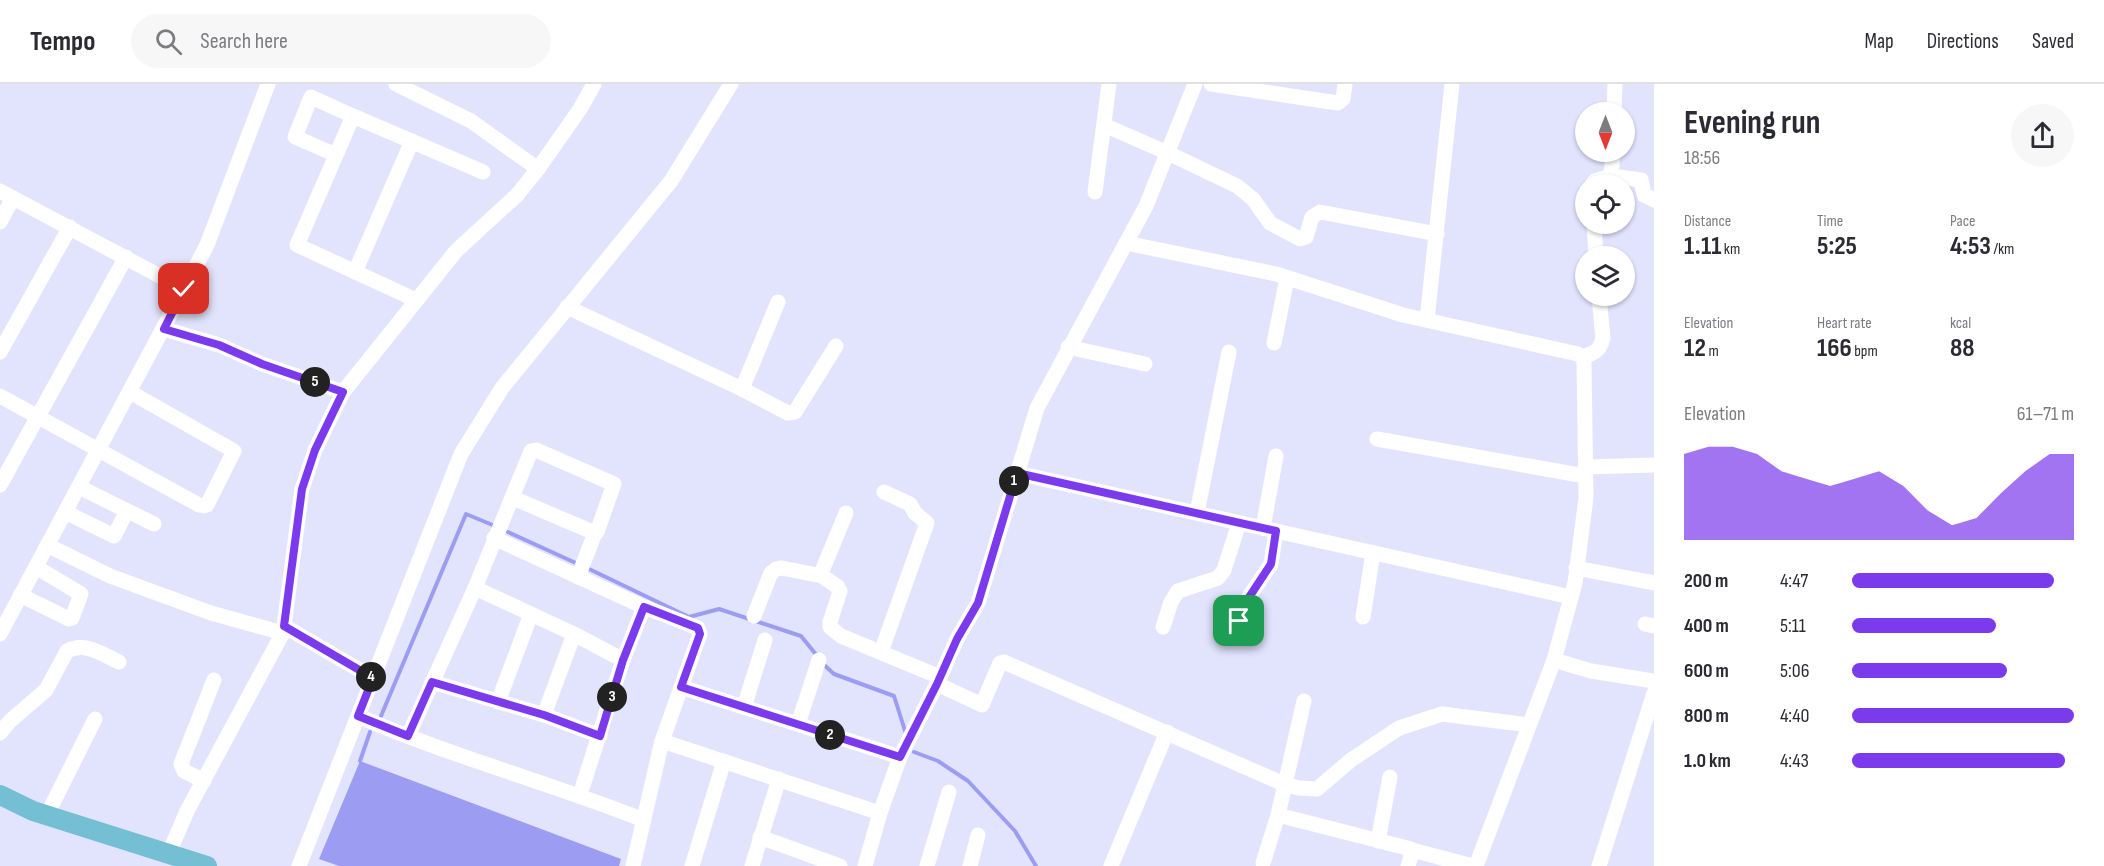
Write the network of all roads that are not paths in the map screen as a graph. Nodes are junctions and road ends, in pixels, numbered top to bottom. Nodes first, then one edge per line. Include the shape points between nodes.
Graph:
1 (268, 84) edge
2 (396, 84) edge
3 (594, 84) edge
4 (731, 84) edge
5 (1109, 84) edge
6 (1195, 84) edge
7 (1211, 84) edge
8 (1345, 84) edge
9 (1452, 84) edge
10 (1616, 84) edge
11 (1615, 102) edge
12 (353, 116) junction
13 (1104, 125) junction
14 (412, 141) junction
15 (1168, 153) junction
16 (336, 155) junction
17 (538, 169) junction
18 (483, 172) dead end
19 (1635, 179) edge
20 (1095, 192) dead end
21 (7, 195) edge
22 (1654, 200) edge
23 (0, 222) edge
24 (70, 227) junction
25 (1437, 234) junction
26 (1126, 243) junction
27 (126, 257) junction
28 (355, 272) junction
29 (1287, 278) junction
30 (184, 289) junction
31 (416, 300) junction
32 (778, 302) dead end
33 (1600, 306) edge
34 (567, 308) junction
35 (1427, 320) junction
36 (164, 329) junction
37 (1274, 343) dead end
38 (836, 346) dead end
39 (1068, 347) junction
40 (0, 352) edge
41 (1228, 352) dead end
42 (1583, 357) junction
43 (1146, 364) dead end
44 (742, 389) junction
45 (130, 392) junction
46 (343, 392) junction
47 (0, 396) edge
48 (38, 417) junction
49 (1377, 439) dead end
50 (99, 450) junction
51 (1276, 456) dead end
52 (1654, 465) edge
53 (1585, 472) junction
54 (1017, 473) junction
55 (0, 485) edge
56 (79, 487) junction
57 (884, 492) dead end
58 (513, 498) junction
59 (128, 511) junction
60 (65, 512) junction
61 (846, 513) dead end
62 (1197, 513) junction
63 (1239, 523) junction
64 (154, 524) dead end
65 (1269, 530) junction
66 (595, 533) junction
67 (494, 538) junction
68 (47, 545) junction
69 (1373, 553) junction
70 (36, 567) junction
71 (1576, 568) junction
72 (581, 570) junction
73 (822, 576) junction
74 (1654, 583) edge
75 (475, 588) junction
76 (21, 595) junction
77 (1570, 597) junction
78 (644, 607) junction
79 (531, 614) junction
80 (754, 616) dead end
81 (1363, 617) dead end
82 (1239, 621) dead end
83 (1163, 627) dead end
84 (284, 630) junction
85 (0, 634) edge
86 (574, 634) junction
87 (765, 640) dead end
88 (881, 652) junction
89 (623, 660) junction
90 (819, 660) dead end
91 (1554, 660) junction
92 (118, 662) dead end
93 (373, 678) junction
94 (214, 680) dead end
95 (939, 681) junction
96 (1654, 681) edge
97 (432, 682) junction
98 (681, 687) junction
99 (1654, 693) edge
100 (1304, 700) dead end
101 (498, 702) junction
102 (744, 707) junction
103 (544, 715) junction
104 (358, 716) junction
105 (95, 718) dead end
106 (798, 724) junction
107 (1529, 724) junction
108 (1167, 732) junction
109 (0, 733) edge
110 (408, 736) junction
111 (600, 736) junction
112 (662, 741) junction
113 (900, 757) junction
114 (724, 761) junction
115 (1390, 777) dead end
116 (779, 779) junction
117 (204, 781) junction
118 (1284, 784) junction
119 (949, 792) dead end
120 (0, 795) edge
121 (580, 795) junction
122 (880, 813) junction
123 (47, 815) junction
124 (1278, 815) junction
125 (644, 820) junction
126 (978, 835) dead end
127 (760, 837) junction
128 (1378, 841) junction
129 (1412, 850) junction
130 (177, 859) edge
131 (1263, 863) dead end
132 (638, 865) edge
133 (207, 866) edge
134 (299, 866) edge
135 (692, 866) edge
136 (752, 866) edge
137 (840, 866) edge
138 (865, 866) edge
139 (927, 866) edge
140 (970, 866) edge
141 (1111, 866) edge
142 (1408, 866) edge
143 (1474, 866) edge
144 (1599, 866) edge

1 - 30 street via 207,245
2 - 17 street via 471,121
3 - 17 street
4 - 34 street via 671,181
5 - 13 street
6 - 15 street
7 - 8 street via 1338,103 1343,99
9 - 25 street
10 - 11 street
12 - 14 street
12 - 16 street
12 - 16 street via 311,97 295,137
13 - 15 street
13 - 20 street
14 - 18 street
14 - 28 street
15 - 25 street via 1236,186 1253,199 1270,223 1300,239 1306,237 1312,217 1320,212
15 - 26 street
16 - 28 street via 297,245
17 - 31 street via 517,195 456,251
19 - 22 street via 1641,180 1644,195
21 - 23 street
21 - 24 street
24 - 27 street
24 - 40 street
25 - 35 street
26 - 29 street
26 - 39 street
27 - 30 street
27 - 48 street
28 - 31 street
29 - 35 street
29 - 37 street
30 - 36 street
31 - 46 street
32 - 44 street
33 - 42 street via 1602,344 1595,353
34 - 44 street
34 - 93 street via 502,388 461,454
35 - 42 street
36 - 45 street
36 - 46 street via 219,345
38 - 44 street via 795,412 788,413
39 - 43 street
39 - 54 street via 1037,408
41 - 62 street
42 - 53 street
45 - 50 street
45 - 50 street via 234,451 207,505 199,506
46 - 84 street via 315,450 302,489
47 - 48 street
48 - 50 street
48 - 55 street
49 - 53 street
50 - 56 street
51 - 65 street
52 - 53 street
53 - 71 street via 1586,498
54 - 62 street
54 - 95 street via 978,603
56 - 59 street
56 - 60 street
57 - 88 street via 910,504 927,524
58 - 66 street
58 - 66 street via 534,450 612,482 615,487
58 - 67 street
59 - 60 street via 114,536
59 - 64 street
60 - 68 street
61 - 73 street
62 - 63 street
63 - 65 street
63 - 83 street via 1224,570 1218,578 1178,591
65 - 69 street
65 - 82 street via 1271,564 1242,608
66 - 72 street
67 - 72 street
67 - 75 street
68 - 70 street
68 - 84 street via 110,576 211,613
69 - 77 street
69 - 81 street
70 - 76 street
70 - 76 street via 81,594 72,618
71 - 74 street
71 - 77 street
72 - 78 street
73 - 80 street via 776,568
73 - 88 street via 840,591 830,622 833,631
75 - 79 street
75 - 97 street
76 - 85 street
77 - 91 street
78 - 89 street
78 - 98 street via 698,628 700,634
79 - 86 street
79 - 101 street
84 - 93 street
84 - 117 street
86 - 89 street
86 - 103 street
87 - 102 street
88 - 95 street
89 - 111 street
90 - 106 street
91 - 96 street via 1591,671
91 - 107 street
92 - 109 street via 83,646 73,647 46,690
93 - 104 street
94 - 117 street via 181,764 184,771
95 - 108 street via 982,705 1000,663 1004,662
95 - 113 street
97 - 101 street
97 - 110 street
98 - 102 street
98 - 112 street
99 - 144 street
100 - 118 street
101 - 103 street
102 - 106 street
103 - 111 street
104 - 110 street
104 - 134 street
105 - 123 street
106 - 113 street
107 - 118 street via 1442,714 1399,728 1317,789
107 - 143 street
108 - 118 street
108 - 141 street
110 - 121 street
111 - 121 street
112 - 114 street
112 - 125 street
113 - 122 street
114 - 116 street
114 - 135 street
115 - 128 street
116 - 122 street
116 - 127 street
117 - 130 street via 188,811
118 - 124 street
119 - 139 street
120 - 123 main road
121 - 125 street
122 - 138 street
123 - 130 main road
124 - 128 street
124 - 131 street
125 - 132 street
126 - 140 street
127 - 136 street
127 - 137 street
128 - 129 street
129 - 142 street
129 - 143 street
130 - 133 main road

